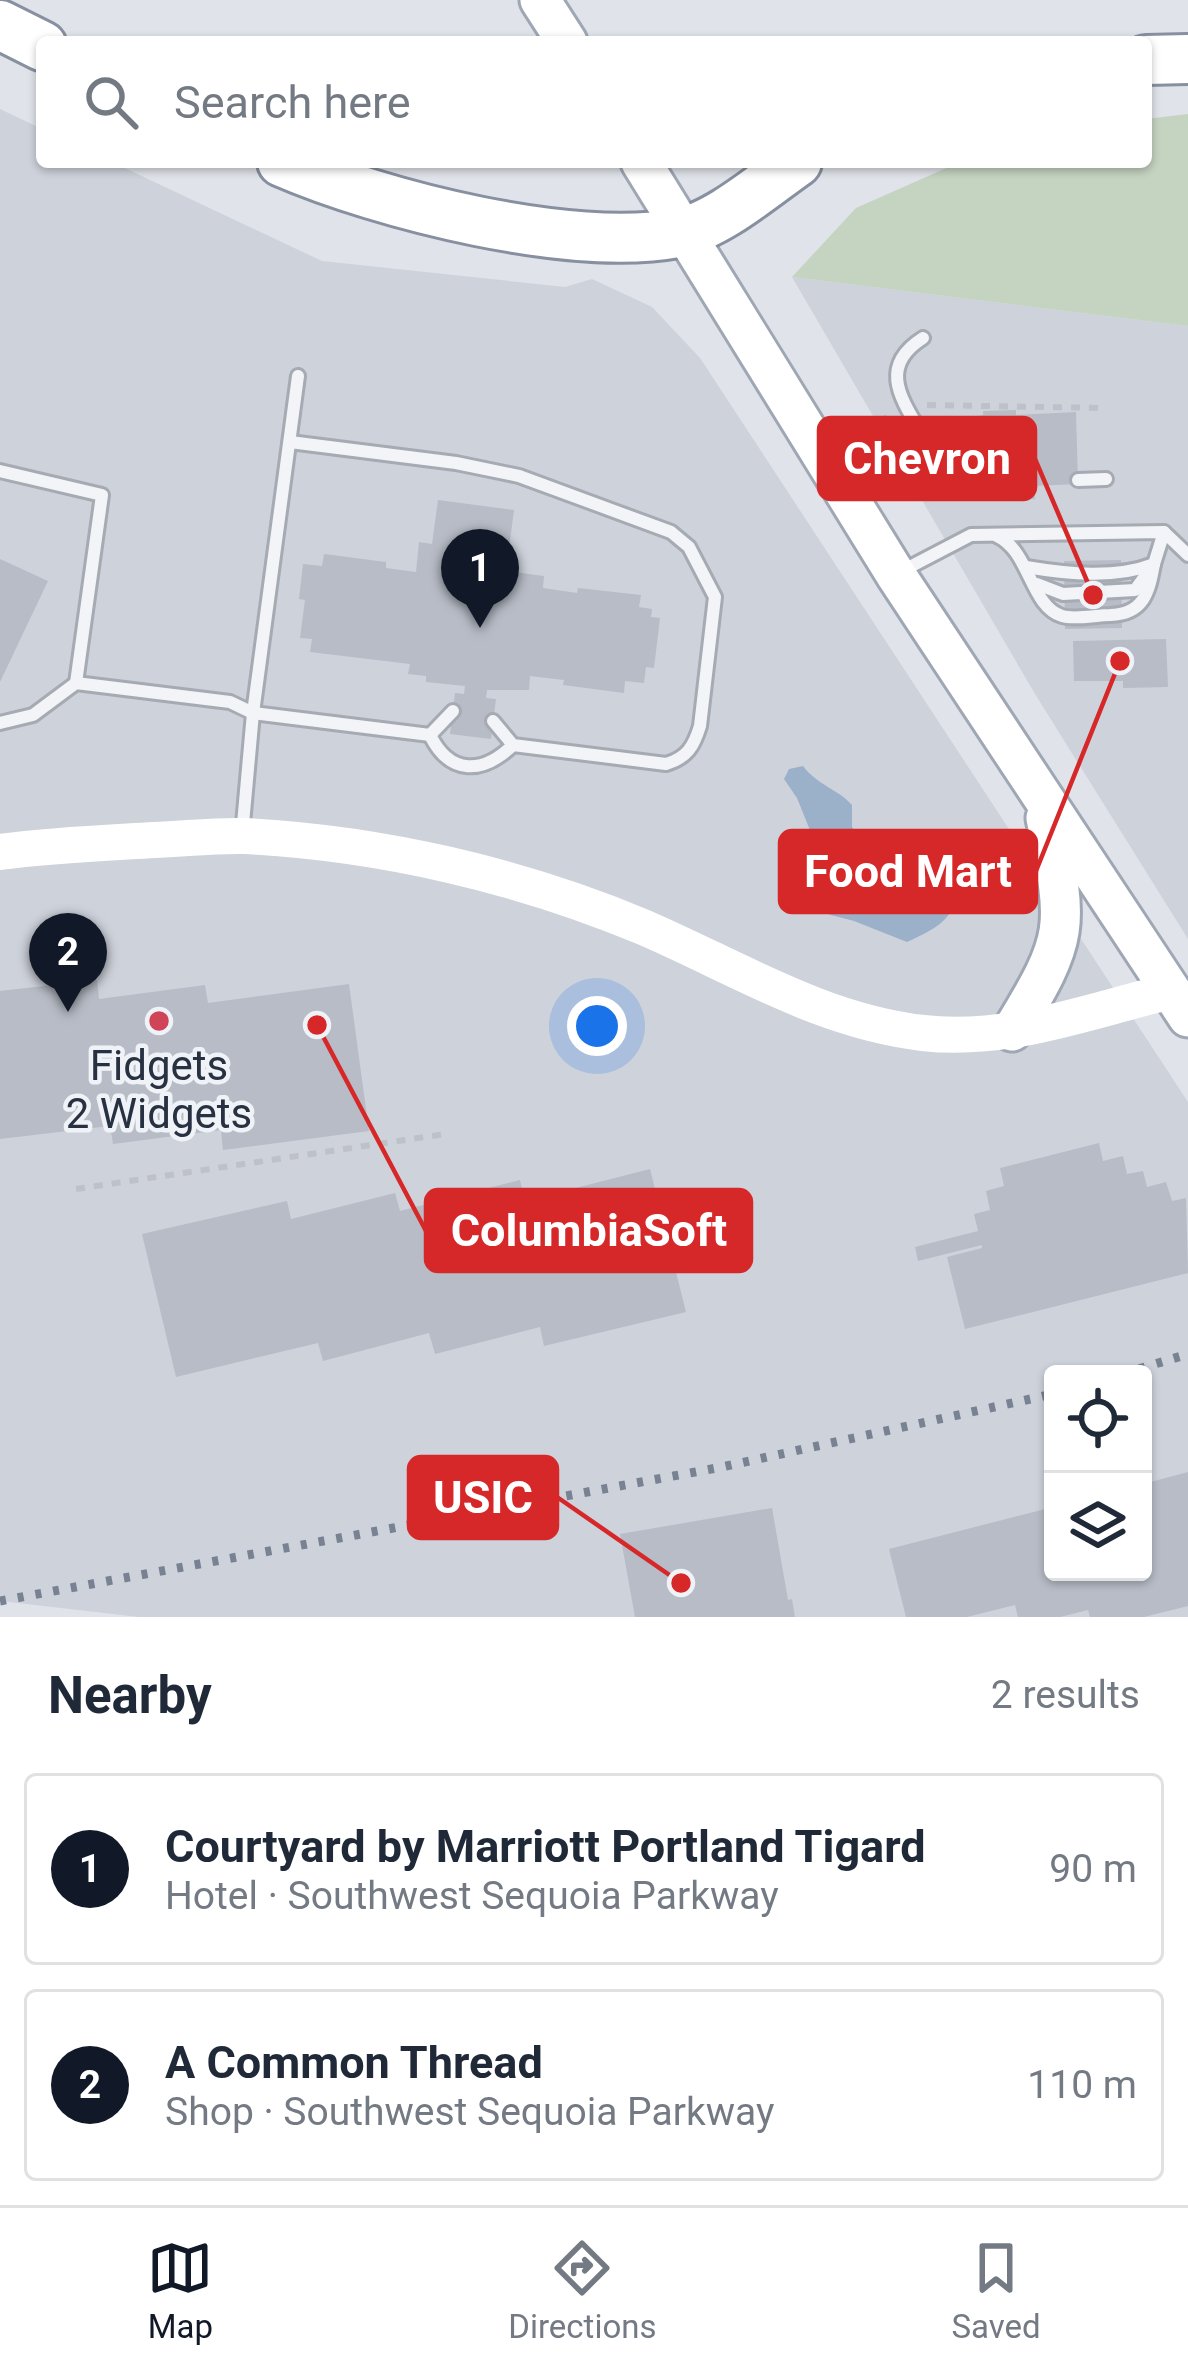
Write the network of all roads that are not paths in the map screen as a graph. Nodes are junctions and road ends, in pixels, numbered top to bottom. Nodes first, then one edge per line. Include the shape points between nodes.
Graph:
1 (540, 0) edge
2 (0, 25) edge
3 (563, 36) edge
4 (36, 43) edge
5 (1188, 59) edge
6 (1152, 60) edge
7 (301, 168) edge
8 (645, 168) edge
9 (788, 168) edge
10 (682, 232) junction
11 (923, 338) dead end
12 (298, 376) dead end
13 (290, 442) junction
14 (0, 471) edge
15 (1106, 479) dead end
16 (1078, 480) dead end
17 (956, 482) dead end
18 (1164, 532) junction
19 (994, 535) junction
20 (1188, 556) edge
21 (1154, 563) junction
22 (896, 574) junction
23 (1029, 574) junction
24 (76, 683) junction
25 (453, 711) dead end
26 (253, 713) junction
27 (494, 722) dead end
28 (0, 723) edge
29 (430, 736) junction
30 (513, 745) junction
31 (1043, 801) junction
32 (242, 836) junction
33 (0, 852) edge
34 (1180, 1004) edge
35 (1012, 1031) junction

1 - 3 main road
2 - 4 highway
5 - 6 highway
7 - 10 highway via 443,214 608,237
8 - 10 main road
9 - 10 highway
10 - 22 main road
11 - 17 lane via 909,347 896,382
12 - 13 lane
13 - 26 lane
13 - 30 lane via 519,476 671,532 689,547 715,597 700,726 681,760
14 - 24 lane via 102,495
15 - 16 lane
18 - 19 lane
18 - 20 lane
18 - 21 lane
19 - 22 lane via 971,536
19 - 23 lane via 1011,542
21 - 23 lane via 1135,571
21 - 23 lane via 1146,580 1124,593 1063,594
21 - 23 lane via 1149,591 1125,615 1062,616
22 - 31 main road
24 - 26 lane via 230,702
24 - 28 lane via 33,715
25 - 29 lane
26 - 29 lane
26 - 32 lane
27 - 30 lane
29 - 30 lane via 455,764 480,767
31 - 34 main road
31 - 35 main road via 1062,932
32 - 33 street
32 - 35 street via 399,855 550,893 778,993 876,1024 925,1033
34 - 35 street

